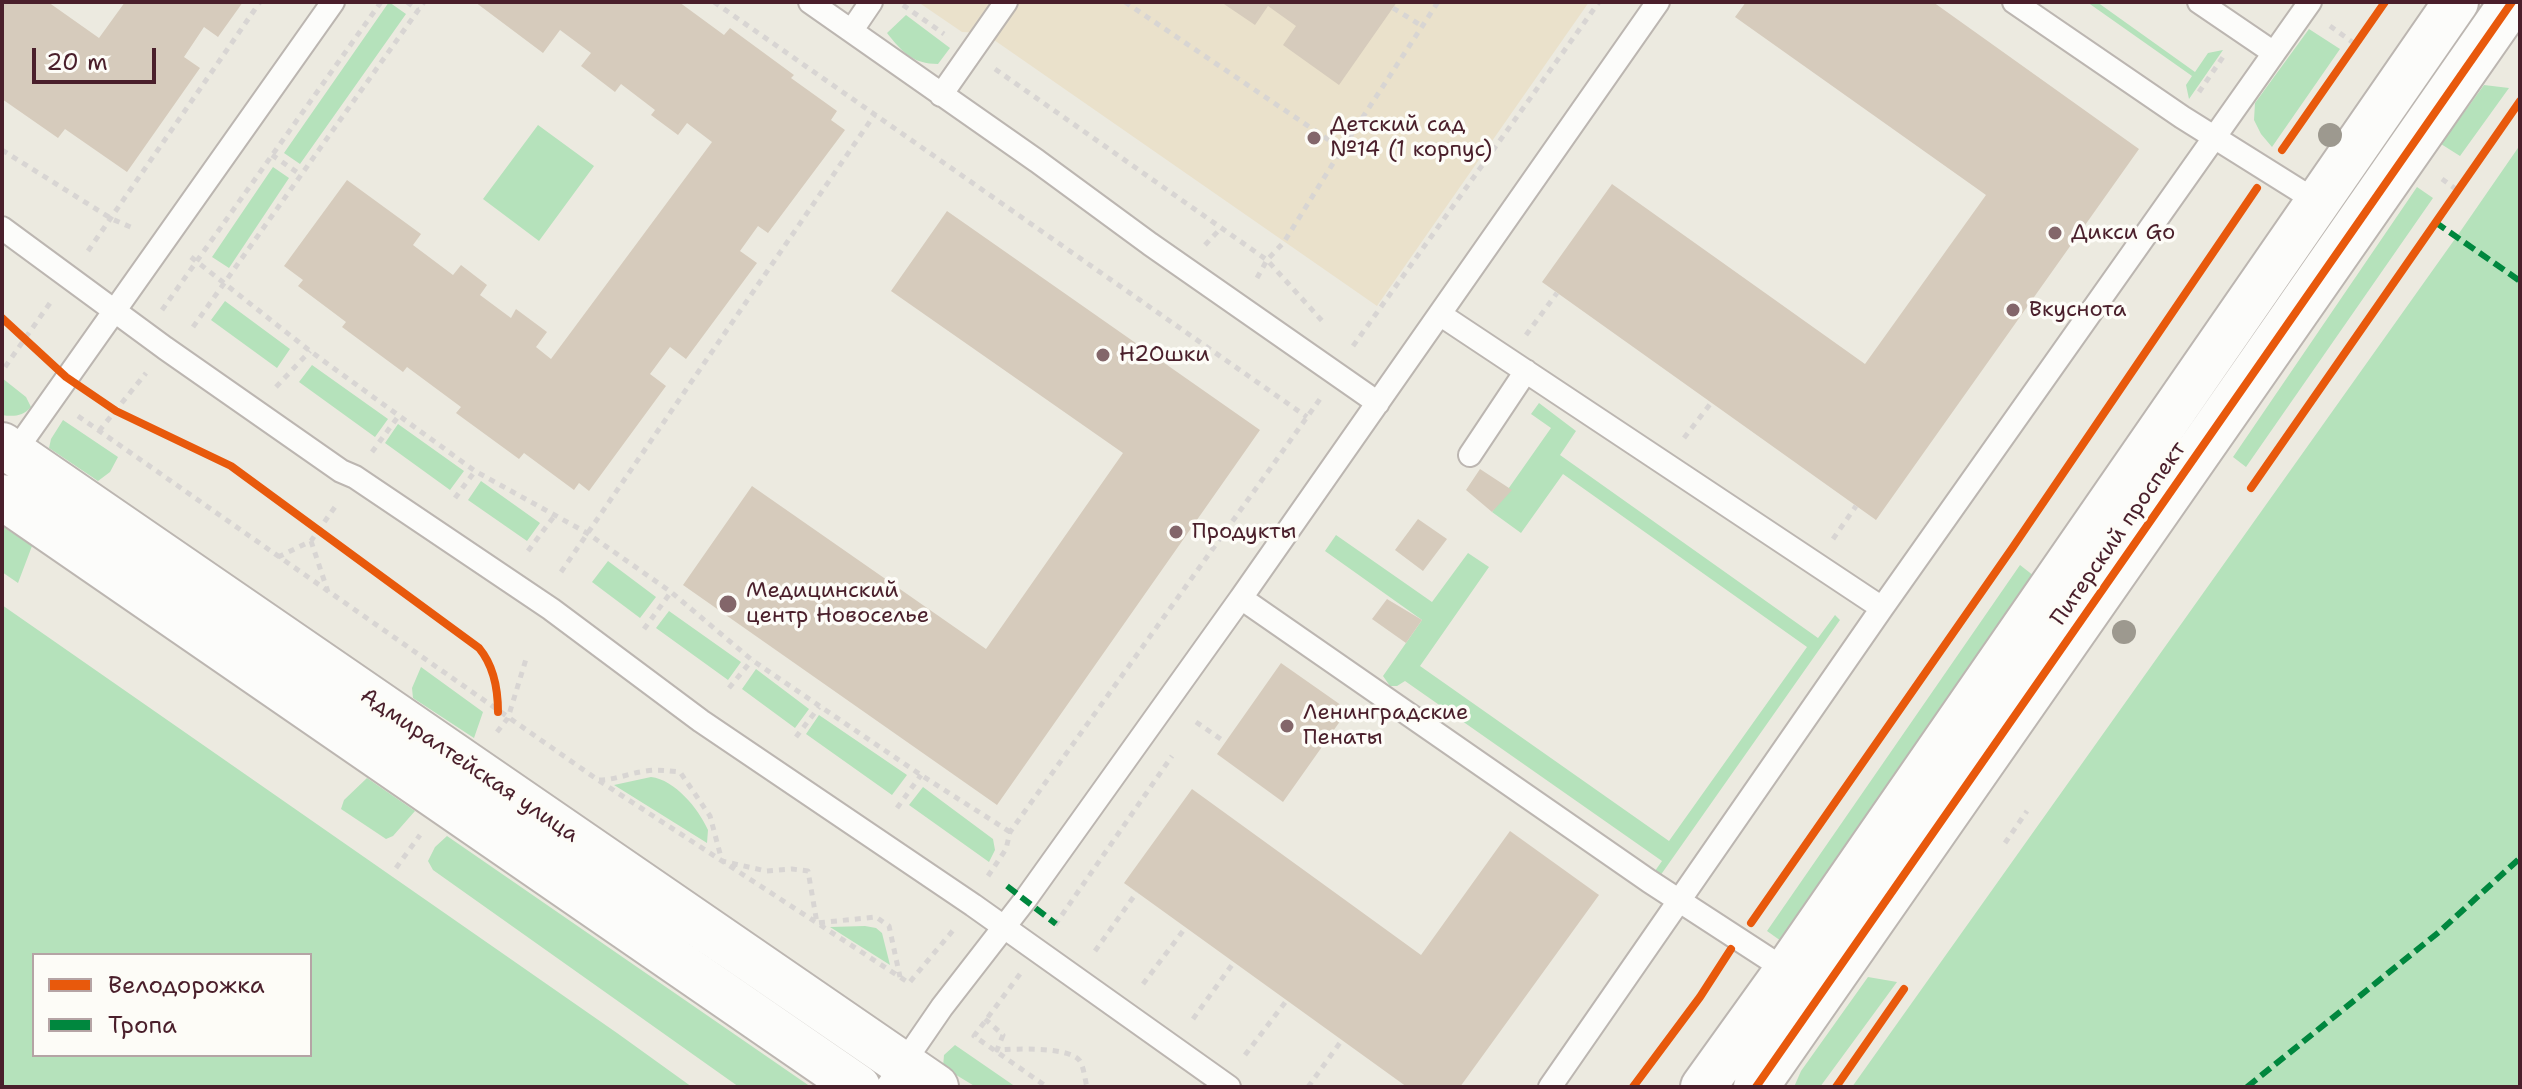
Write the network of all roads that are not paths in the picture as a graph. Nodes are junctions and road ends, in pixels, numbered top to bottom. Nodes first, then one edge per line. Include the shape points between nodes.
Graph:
1 (333, 2) edge
2 (810, 2) edge
3 (871, 2) edge
4 (1006, 2) edge
5 (1658, 2) edge
6 (2014, 2) edge
7 (2199, 2) edge
8 (2456, 2) edge
9 (2512, 2) edge
10 (2314, 10) edge
11 (852, 30) junction
12 (2274, 53) junction
13 (941, 95) junction
14 (2214, 136) junction
15 (2316, 201) junction
16 (2355, 227) junction
17 (2, 228) edge
18 (115, 310) junction
19 (1441, 315) junction
20 (1526, 371) junction
21 (1378, 403) junction
22 (1470, 455) dead end
23 (6, 456) edge
24 (2, 497) edge
25 (1241, 598) junction
26 (1882, 608) junction
27 (1681, 902) junction
28 (1005, 928) junction
29 (1804, 982) junction
30 (909, 1079) edge
31 (858, 1087) edge
32 (1229, 1087) edge
33 (1550, 1087) edge
34 (1703, 1087) edge
35 (1756, 1087) edge

1 - 18 lane
2 - 11 lane
3 - 11 lane
4 - 13 lane
5 - 19 lane
6 - 14 lane
7 - 12 lane
8 - 15 street, Питерский проспект
9 - 16 street, Питерский проспект
10 - 12 lane
11 - 13 lane
12 - 14 lane
13 - 21 lane
14 - 15 lane
14 - 26 lane
15 - 16 lane
15 - 29 street, Питерский проспект
16 - 29 street, Питерский проспект
17 - 18 lane
18 - 23 lane
18 - 28 lane
19 - 20 lane
19 - 21 lane
20 - 22 lane
20 - 26 lane
21 - 25 lane
23 - 30 street, Адмиралтейская улица
24 - 31 street, Адмиралтейская улица
25 - 27 lane
25 - 28 lane
26 - 27 lane
27 - 29 lane
27 - 33 lane
28 - 30 lane via 942,1007
28 - 32 lane
29 - 34 street, Питерский проспект
29 - 35 street, Питерский проспект

